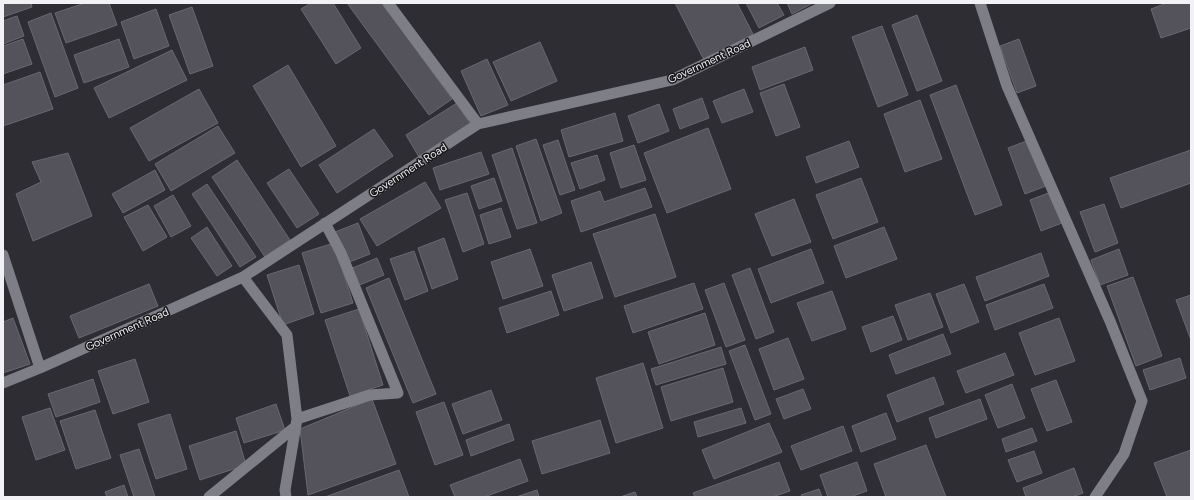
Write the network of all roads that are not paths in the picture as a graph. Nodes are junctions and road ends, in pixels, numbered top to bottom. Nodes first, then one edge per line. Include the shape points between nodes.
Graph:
1 (388, 3) edge
2 (830, 3) edge
3 (980, 3) edge
4 (478, 124) junction
5 (325, 223) junction
6 (3, 255) edge
7 (243, 277) junction
8 (40, 368) junction
9 (3, 383) edge
10 (296, 423) junction
11 (209, 497) edge
12 (286, 497) edge
13 (1095, 497) edge

1 - 4 street
2 - 4 street, Government Road via 672,80
3 - 13 street via 1007,86 1110,320 1142,400 1124,454
4 - 5 street, Government Road
5 - 7 street, Government Road
5 - 10 street via 341,253 398,393 370,395
6 - 8 street
7 - 8 street, Government Road
7 - 10 street via 287,335
8 - 9 street, Government Road
10 - 11 street
10 - 12 street

